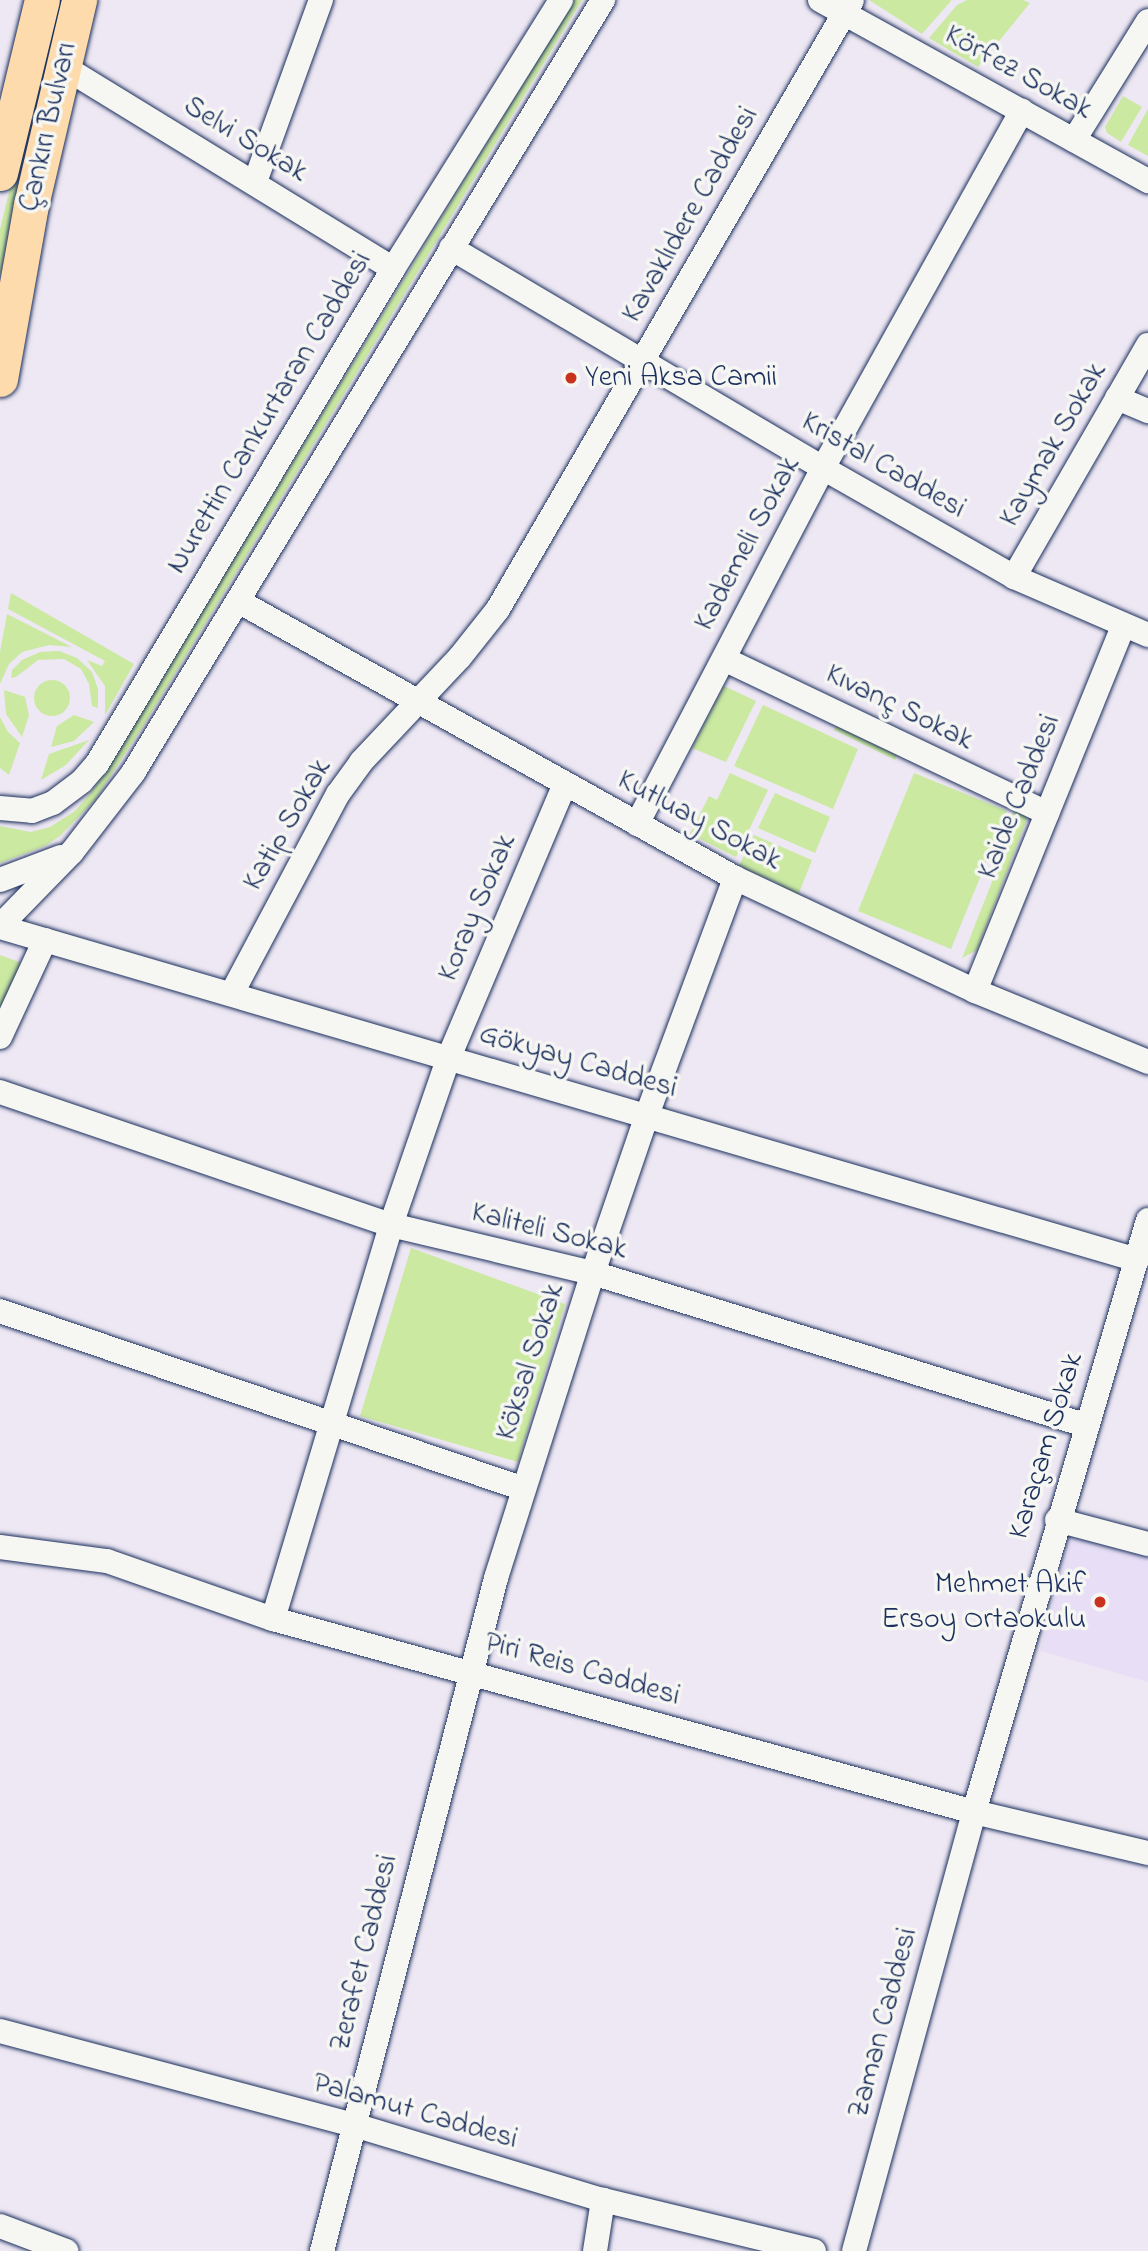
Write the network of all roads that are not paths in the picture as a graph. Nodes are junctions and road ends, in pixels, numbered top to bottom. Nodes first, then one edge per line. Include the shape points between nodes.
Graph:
1 (42, 0) edge
2 (79, 0) edge
3 (321, 0) edge
4 (561, 0) edge
5 (603, 0) edge
6 (820, 0) edge
7 (848, 6) edge
8 (1148, 21) edge
9 (64, 67) junction
10 (1021, 111) junction
11 (1074, 140) junction
12 (0, 173) edge
13 (1148, 181) edge
14 (255, 182) junction
15 (451, 248) junction
16 (393, 269) junction
17 (1148, 345) edge
18 (642, 361) junction
19 (0, 379) edge
20 (1117, 398) junction
21 (1148, 411) edge
22 (823, 468) junction
23 (1014, 577) junction
24 (238, 601) junction
25 (1123, 626) junction
26 (1148, 635) edge
27 (724, 659) junction
28 (418, 702) junction
29 (565, 784) junction
30 (0, 808) edge
31 (1047, 814) junction
32 (637, 824) junction
33 (72, 852) junction
34 (735, 878) junction
35 (0, 880) edge
36 (0, 927) edge
37 (45, 940) junction
38 (975, 991) junction
39 (232, 993) junction
40 (0, 1037) edge
41 (449, 1057) junction
42 (1148, 1062) edge
43 (0, 1092) edge
44 (647, 1115) junction
45 (1148, 1220) edge
46 (391, 1225) junction
47 (1137, 1260) junction
48 (593, 1273) junction
49 (0, 1311) edge
50 (329, 1423) junction
51 (1085, 1425) junction
52 (524, 1489) junction
53 (1058, 1520) junction
54 (1148, 1544) edge
55 (0, 1547) edge
56 (273, 1619) junction
57 (470, 1671) junction
58 (974, 1812) junction
59 (1148, 1853) edge
60 (0, 2031) edge
61 (355, 2125) junction
62 (603, 2200) junction
63 (0, 2226) edge
64 (65, 2251) edge
65 (322, 2251) edge
66 (595, 2251) edge
67 (814, 2251) edge
68 (854, 2251) edge

1 - 12 highway, Çankırı Bulvarı
2 - 9 highway, Çankırı Bulvarı
3 - 14 street
4 - 16 street, Nurettin Cankurtaran Caddesi
5 - 15 street
6 - 7 street, Körfez Sokak
7 - 10 street, Körfez Sokak
7 - 18 street, Kavaklıdere Caddesi
8 - 11 street
9 - 14 street, Selvi Sokak
9 - 19 highway, Çankırı Bulvarı via 30,205
10 - 11 street, Körfez Sokak
10 - 22 street, Kademeli Sokak
11 - 13 street, Körfez Sokak
14 - 16 street, Selvi Sokak
15 - 18 street, Kristal Caddesi
15 - 24 street
16 - 30 street, Nurettin Cankurtaran Caddesi via 97,764 52,803 32,811
17 - 20 street, Kaymak Sokak
18 - 22 street, Kristal Caddesi
18 - 28 street, Kavaklıdere Caddesi via 498,609
20 - 21 street
20 - 23 street, Kaymak Sokak
22 - 23 street, Kristal Caddesi
22 - 27 street, Kademeli Sokak
23 - 25 street, Kristal Caddesi
24 - 28 street, Kutluay Sokak
24 - 33 street via 133,773
25 - 26 street, Kristal Caddesi
25 - 31 street, Kaide Caddesi
27 - 31 street, Kıvanç Sokak
27 - 32 street, Kademeli Sokak
28 - 29 street, Kutluay Sokak
28 - 39 street, Katip Sokak via 368,754 338,794
29 - 32 street, Kutluay Sokak
29 - 41 street, Koray Sokak
31 - 38 street, Kaide Caddesi
32 - 34 street, Kutluay Sokak
33 - 35 street
33 - 36 street
34 - 38 street, Kutluay Sokak
34 - 44 street, Köksal Sokak
36 - 37 street, Gökyay Caddesi
37 - 39 street, Gökyay Caddesi
37 - 40 street
38 - 42 street, Kutluay Sokak
39 - 41 street, Gökyay Caddesi
41 - 44 street, Gökyay Caddesi
41 - 46 street, Koray Sokak
43 - 46 street, Kaliteli Sokak
44 - 47 street, Gökyay Caddesi
44 - 48 street, Köksal Sokak
45 - 47 street, Karaçam Sokak
46 - 48 street, Kaliteli Sokak
46 - 50 street, Koray Sokak
47 - 51 street, Karaçam Sokak
48 - 51 street, Kaliteli Sokak
48 - 52 street, Köksal Sokak
49 - 50 street
50 - 52 street
50 - 56 street, Koray Sokak
51 - 53 street, Karaçam Sokak
52 - 57 street, Köksal Sokak
53 - 54 street
53 - 58 street, Karaçam Sokak
55 - 56 street, Piri Reis Caddesi via 107,1561
56 - 57 street, Piri Reis Caddesi
57 - 58 street, Piri Reis Caddesi
57 - 61 street, Zerafet Caddesi
58 - 59 street, Piri Reis Caddesi
58 - 68 street, Zaman Caddesi
60 - 61 street, Palamut Caddesi
61 - 62 street, Palamut Caddesi
61 - 65 street, Zerafet Caddesi
62 - 66 street
62 - 67 street, Palamut Caddesi
63 - 64 street

